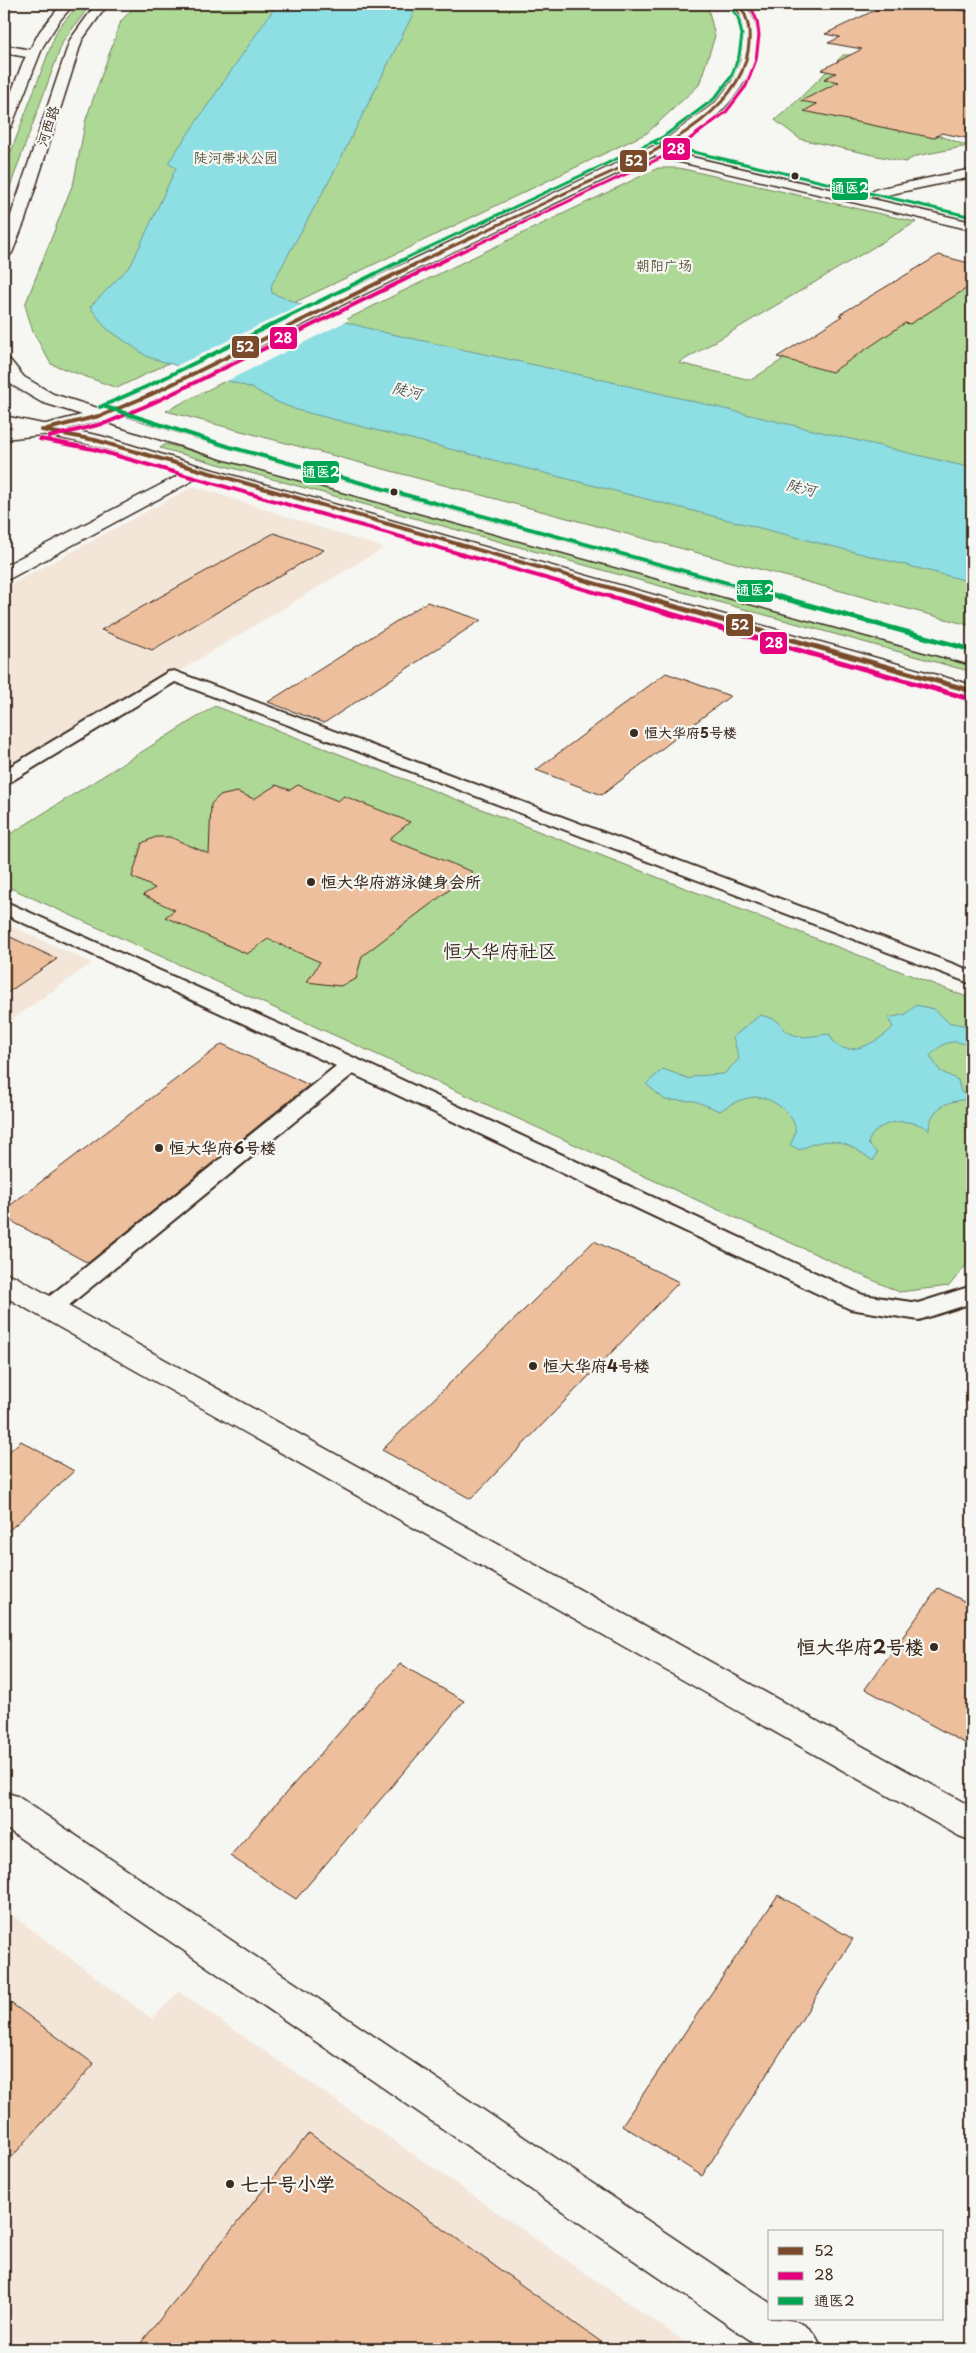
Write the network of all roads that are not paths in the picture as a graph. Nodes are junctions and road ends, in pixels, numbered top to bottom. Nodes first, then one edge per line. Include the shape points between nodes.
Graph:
1 (68, 4) edge
2 (102, 4) edge
3 (739, 4) edge
4 (4, 49) edge
5 (32, 54) junction
6 (4, 128) edge
7 (667, 145) junction
8 (653, 152) junction
9 (972, 173) edge
10 (877, 193) junction
11 (972, 214) edge
12 (972, 226) edge
13 (4, 253) edge
14 (4, 364) edge
15 (103, 415) junction
16 (4, 421) edge
17 (42, 430) junction
18 (4, 434) edge
19 (197, 470) junction
20 (4, 574) edge
21 (972, 659) edge
22 (972, 691) edge
23 (4, 778) edge
24 (4, 907) edge
25 (972, 978) edge
26 (351, 1065) junction
27 (4, 1283) edge
28 (972, 1294) edge
29 (49, 1309) junction
30 (4, 1807) edge
31 (972, 1826) edge
32 (800, 2349) edge

1 - 5 street via 55,17
2 - 13 street, 河西路 via 76,40 18,220
3 - 7 street via 747,12 751,39 746,63 733,92 698,124
4 - 5 street
5 - 6 street
7 - 8 street
7 - 10 street
8 - 12 street
8 - 15 street
9 - 10 street
10 - 11 street
14 - 15 street via 18,381 47,398
15 - 17 street
15 - 21 street via 237,458
16 - 17 street
17 - 18 street
17 - 19 street via 95,440
19 - 20 street
19 - 22 street
23 - 25 lane via 174,676
24 - 26 lane
26 - 28 lane via 858,1303 919,1312
26 - 29 lane
27 - 29 street
29 - 31 street
30 - 32 street

